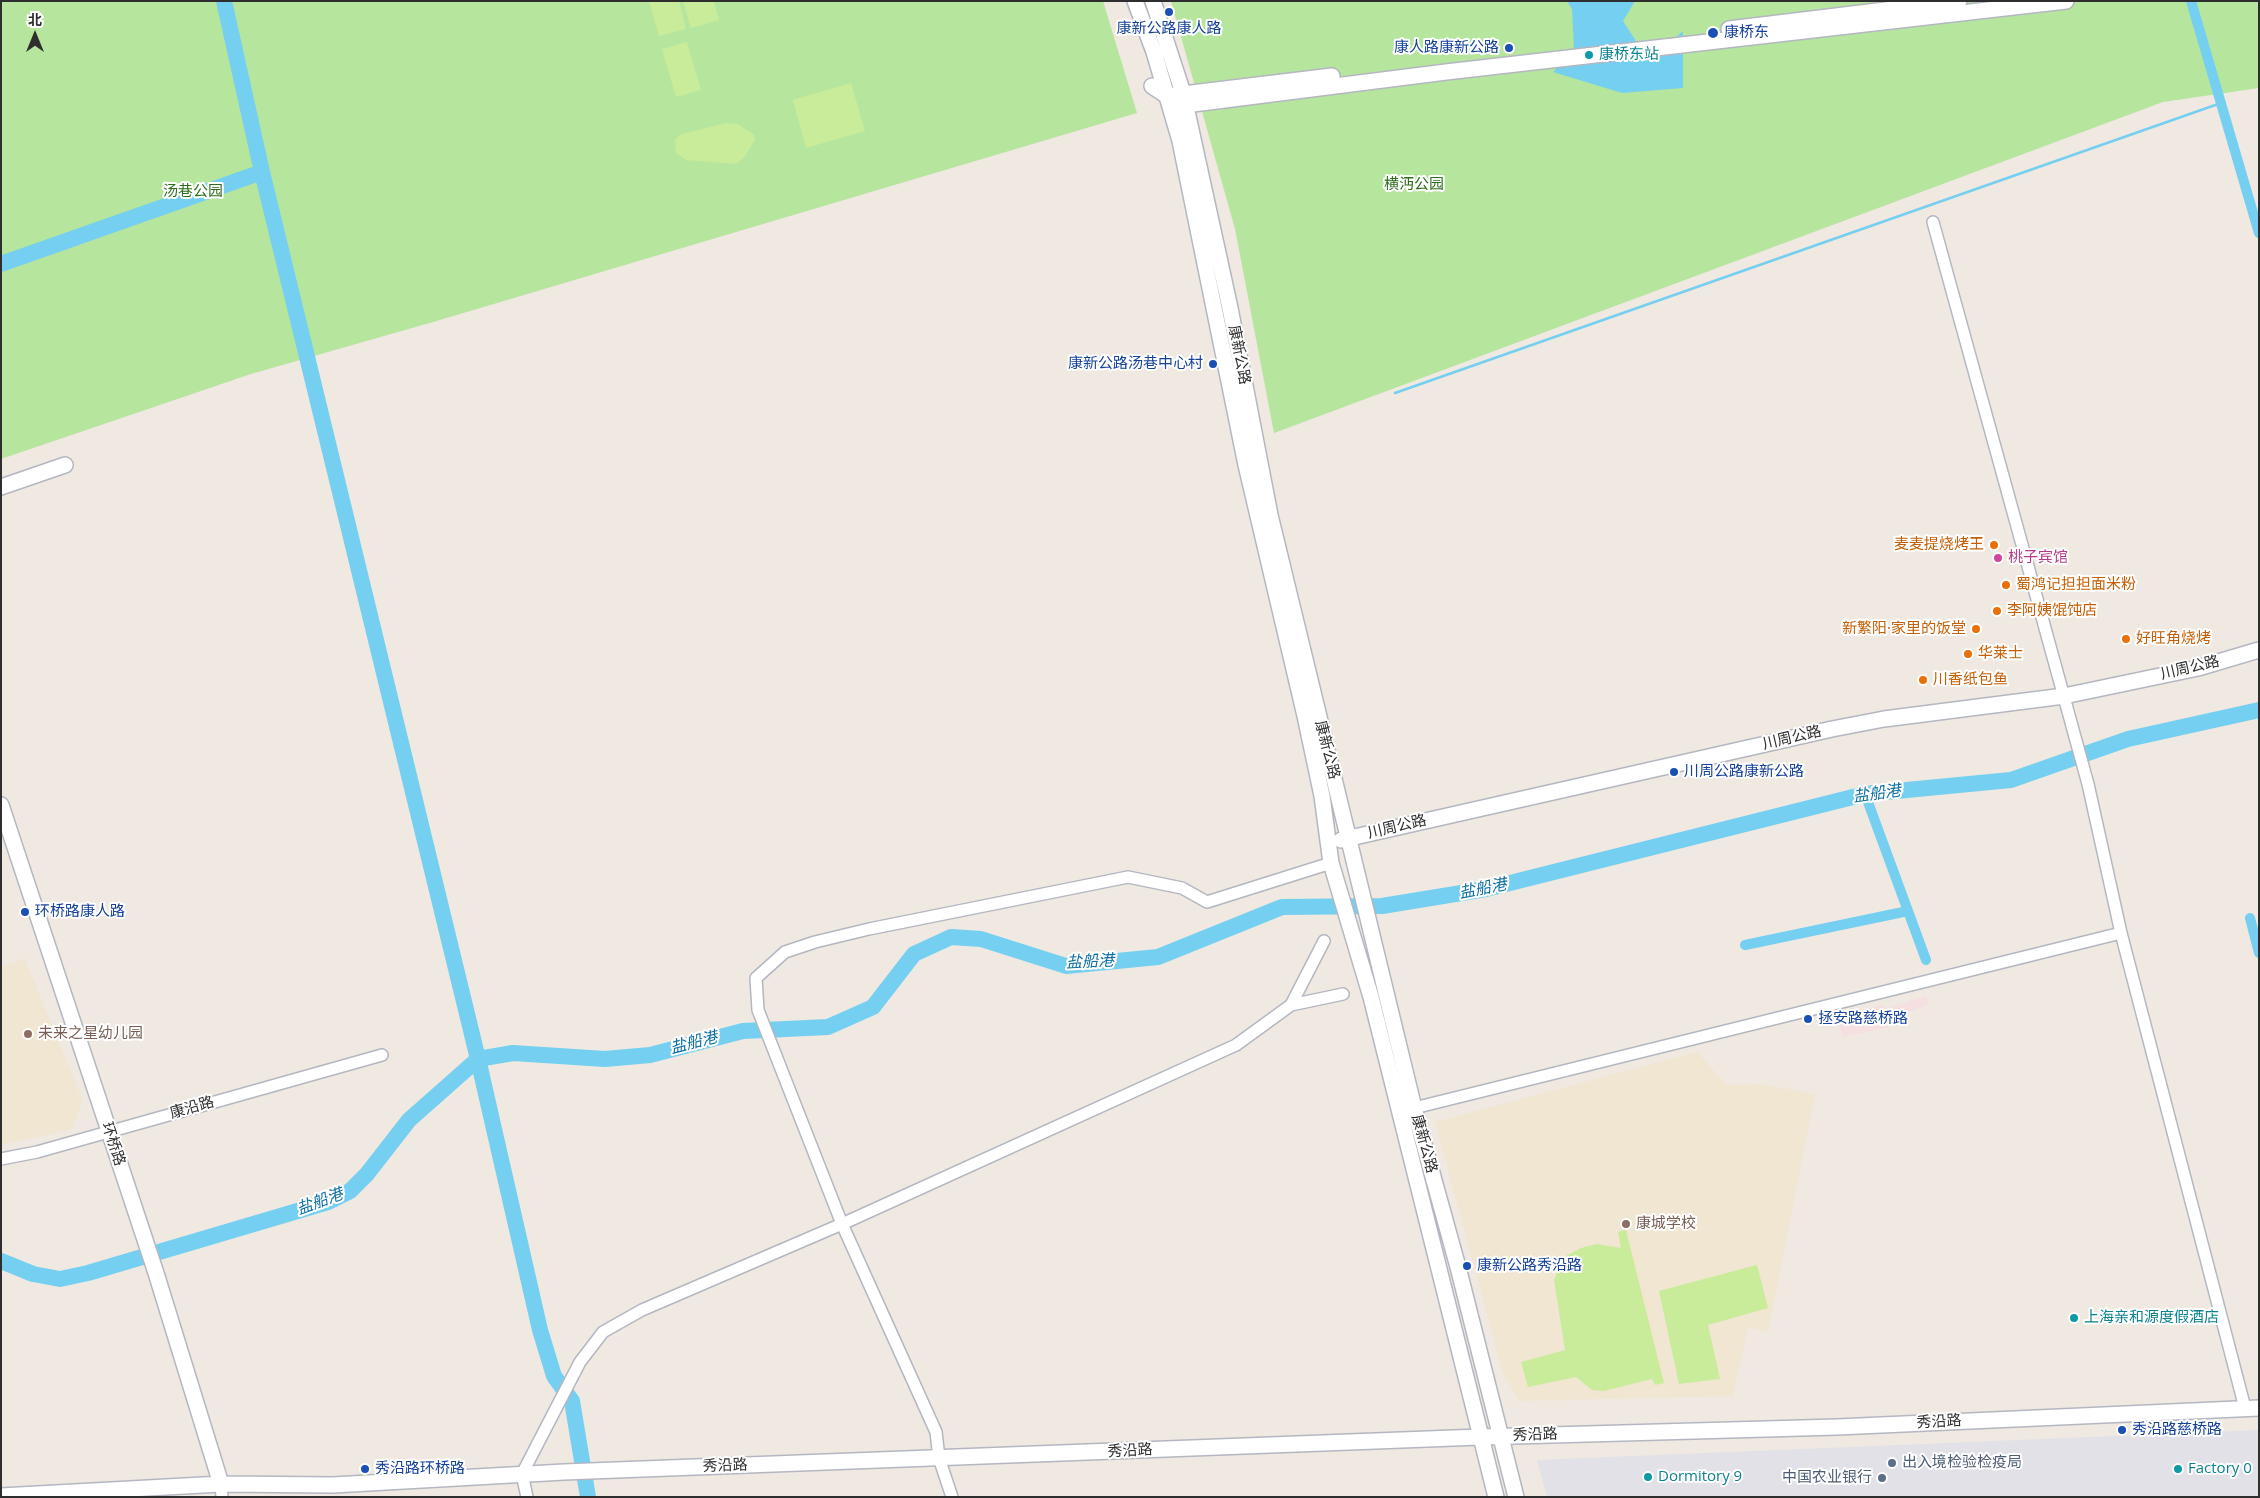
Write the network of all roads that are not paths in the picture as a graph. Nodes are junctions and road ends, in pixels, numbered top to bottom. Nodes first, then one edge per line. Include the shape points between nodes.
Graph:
1 (1135, 1) edge
2 (1152, 1) edge
3 (1958, 1) edge
4 (2066, 1) edge
5 (1152, 86) dead end
6 (1184, 99) junction
7 (1168, 101) junction
8 (1933, 222) dead end
9 (65, 466) dead end
10 (1, 486) edge
11 (2259, 650) edge
12 (2064, 696) junction
13 (1, 805) edge
14 (1348, 838) junction
15 (1328, 843) junction
16 (1333, 869) junction
17 (2121, 933) junction
18 (1324, 940) dead end
19 (1343, 994) dead end
20 (1291, 1005) junction
21 (382, 1055) dead end
22 (1414, 1108) junction
23 (109, 1132) junction
24 (1, 1160) edge
25 (842, 1224) junction
26 (2252, 1408) edge
27 (1500, 1436) junction
28 (1480, 1437) junction
29 (939, 1458) junction
30 (522, 1474) junction
31 (221, 1490) edge
32 (1, 1496) edge
33 (527, 1497) edge
34 (952, 1497) edge
35 (1496, 1497) edge
36 (1516, 1497) edge

1 - 7 main road, 康新公路
2 - 6 main road, 康新公路
3 - 6 main road
4 - 6 main road
5 - 7 main road
6 - 7 main road
6 - 14 main road, 康新公路 via 1230,308 1270,515
7 - 15 main road, 康新公路 via 1187,176 1244,456 1306,716
8 - 12 street
9 - 10 main road
11 - 12 main road, 川周公路 via 2198,668
12 - 14 main road, 川周公路 via 1832,729
12 - 17 street via 2088,784
13 - 23 main road, 环桥路
14 - 15 main road, 川周公路
14 - 22 main road, 康新公路
15 - 16 main road, 康新公路
16 - 25 street via 1207,902 1182,888 1128,878 869,929 785,952 756,978 758,1010
16 - 28 main road, 康新公路 via 1372,997
17 - 22 street
17 - 26 street
18 - 20 street
19 - 20 street
20 - 25 street via 1236,1045
21 - 23 street, 康沿路
22 - 27 main road, 康新公路
23 - 24 street, 康沿路
23 - 31 main road, 环桥路 via 156,1273
25 - 29 street via 936,1432
25 - 30 street via 642,1310 603,1332 580,1362
26 - 27 main road, 秀沿路 via 1837,1427
27 - 28 main road, 秀沿路
27 - 36 main road, 康新公路
28 - 29 main road, 秀沿路
28 - 35 main road, 康新公路
29 - 30 main road, 秀沿路
29 - 34 street
30 - 31 main road, 秀沿路
30 - 33 street
31 - 32 main road, 秀沿路

